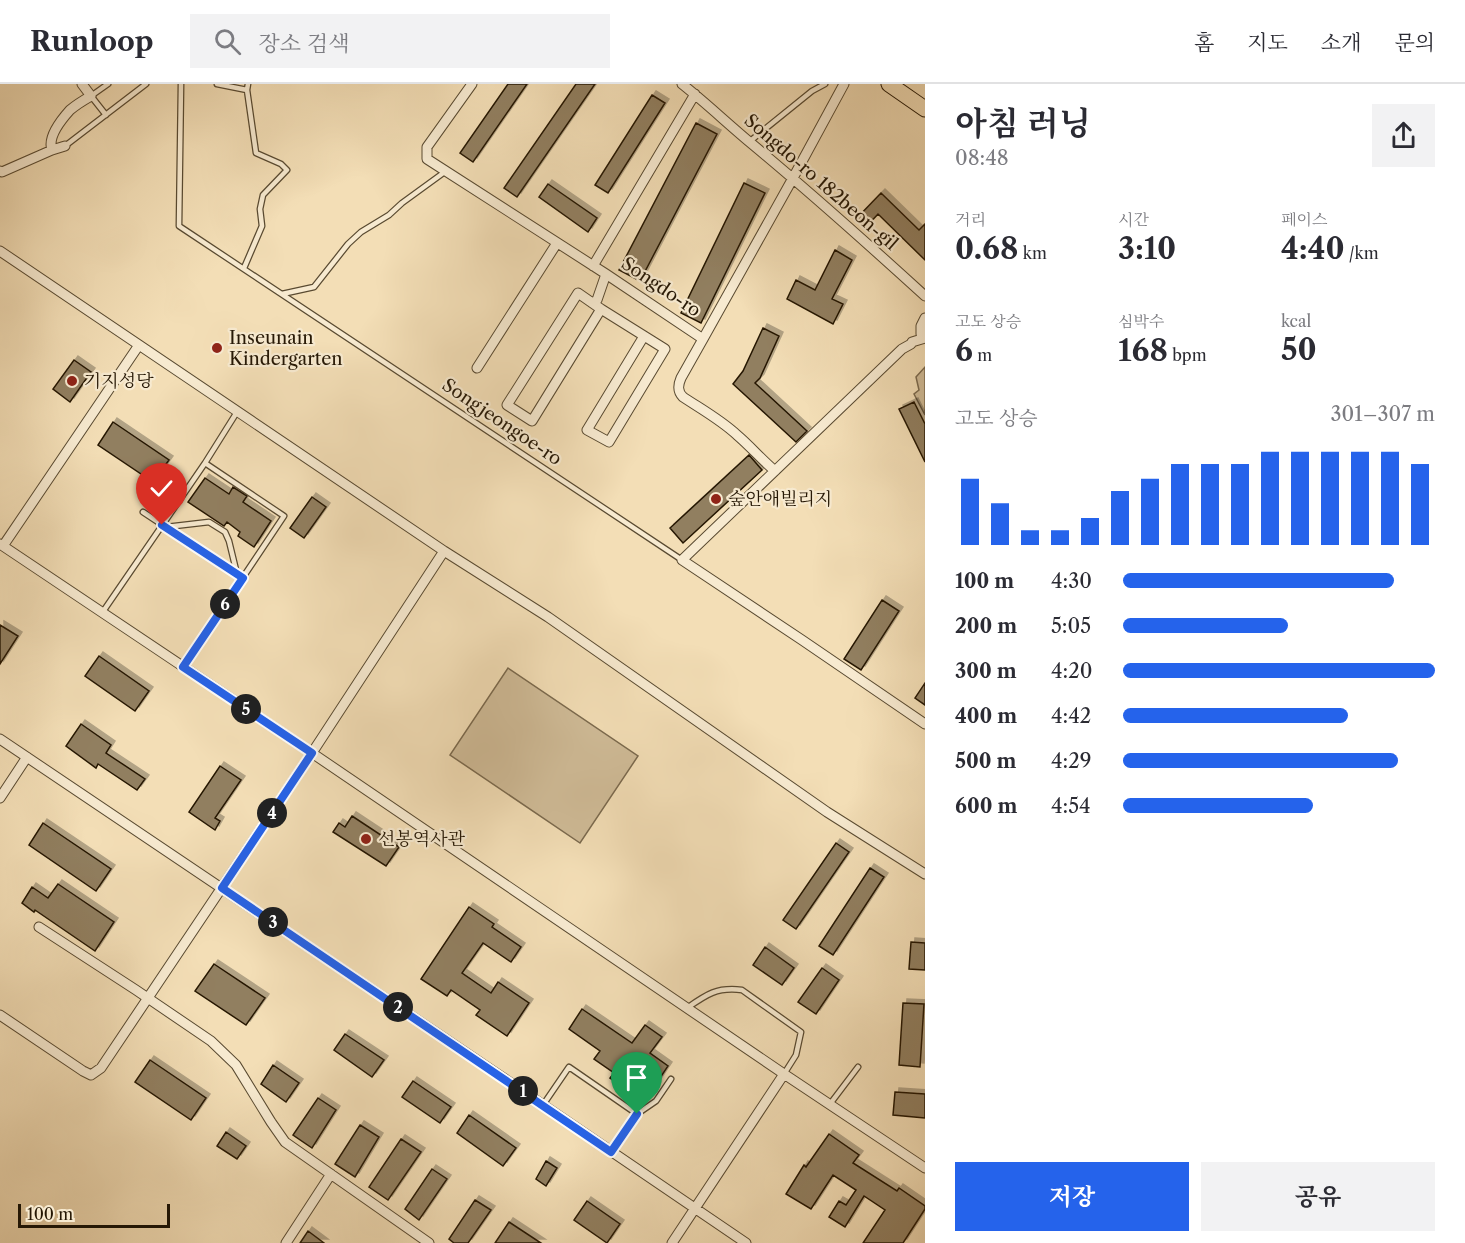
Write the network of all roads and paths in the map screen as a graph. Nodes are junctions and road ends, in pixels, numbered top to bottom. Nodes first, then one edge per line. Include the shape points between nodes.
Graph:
1 (82, 84) edge
2 (108, 84) edge
3 (146, 84) edge
4 (181, 84) edge
5 (217, 84) edge
6 (472, 84) edge
7 (682, 84) edge
8 (825, 84) edge
9 (844, 84) edge
10 (889, 84) edge
11 (248, 87) edge
12 (695, 94) junction
13 (91, 96) junction
14 (925, 109) edge
15 (106, 115) junction
16 (749, 142) junction
17 (65, 146) joint
18 (52, 150) junction
19 (0, 171) edge
20 (446, 171) junction
21 (793, 178) junction
22 (556, 243) junction
23 (0, 251) edge
24 (592, 266) junction
25 (244, 268) junction
26 (606, 274) junction
27 (282, 294) junction
28 (925, 296) edge
29 (592, 303) junction
30 (601, 309) junction
31 (925, 318) edge
32 (644, 336) junction
33 (925, 338) edge
34 (703, 339) junction
35 (139, 345) junction
36 (477, 368) dead end
37 (237, 412) junction
38 (205, 463) junction
39 (774, 471) junction
40 (143, 512) dead end
41 (164, 526) junction
42 (2, 545) edge
43 (444, 551) junction
44 (682, 560) junction
45 (237, 574) junction
46 (243, 578) junction
47 (102, 613) junction
48 (183, 667) junction
49 (925, 724) edge
50 (0, 739) edge
51 (312, 753) junction
52 (27, 757) junction
53 (0, 798) edge
54 (925, 874) edge
55 (222, 888) junction
56 (39, 927) dead end
57 (148, 998) junction
58 (687, 1008) junction
59 (0, 1015) edge
60 (858, 1067) dead end
61 (784, 1074) junction
62 (671, 1078) dead end
63 (830, 1104) junction
64 (543, 1105) junction
65 (637, 1114) junction
66 (611, 1152) junction
67 (925, 1168) edge
68 (331, 1174) junction
69 (694, 1208) junction
70 (286, 1243) edge
71 (429, 1243) edge
72 (672, 1243) edge
73 (746, 1243) edge

1 - 13 street
2 - 13 lane
3 - 15 lane
4 - 25 lane, Songjeongoe-ro via 179,226
5 - 11 lane
6 - 20 street, Songdo-ro via 427,147 427,159
7 - 12 street, Songdo-ro 182beon-gil
8 - 16 lane
9 - 21 street, Songdo-ro
10 - 14 main road
11 - 25 lane via 256,153 288,170 263,195 262,226
12 - 16 street, Songdo-ro 182beon-gil
12 - 24 street
13 - 15 lane
13 - 18 street via 70,110 58,126 51,139
15 - 17 lane
16 - 21 street, Songdo-ro 182beon-gil
17 - 18 street
18 - 19 street
20 - 22 street, Songdo-ro
20 - 27 lane via 361,232 314,287
21 - 28 street, Songdo-ro 182beon-gil
21 - 34 street, Songdo-ro
22 - 24 street, Songdo-ro
22 - 36 street
23 - 35 street
24 - 26 street, Songdo-ro
25 - 27 lane, Songjeongoe-ro
26 - 29 street via 597,300
26 - 34 street, Songdo-ro
27 - 44 lane, Songjeongoe-ro
29 - 30 street
29 - 30 street via 578,293 507,405 532,421
30 - 32 street
31 - 33 street via 920,330
32 - 32 street via 665,349 609,442 587,430
33 - 39 street via 902,349
34 - 39 street via 678,384 680,393 730,429
35 - 37 street
35 - 42 street
37 - 38 lane
37 - 43 street
38 - 41 lane
38 - 46 lane via 284,516
39 - 44 street
40 - 41 lane
41 - 45 lane
41 - 45 lane via 209,522 225,532
41 - 47 lane
42 - 47 street
43 - 51 street
43 - 54 street via 548,617 827,812
44 - 49 street, Songjeongoe-ro
45 - 46 lane
46 - 48 lane
47 - 48 street
48 - 51 street
50 - 52 street
51 - 55 street
51 - 58 street
52 - 53 street
52 - 55 street
55 - 57 street
55 - 64 street
56 - 57 street
57 - 59 street via 101,1068 92,1075
57 - 68 street via 211,1041 236,1065 285,1142
58 - 61 street
58 - 61 lane via 708,993 742,990 801,1032 796,1055
60 - 63 lane
61 - 63 street
61 - 69 street
62 - 65 lane via 656,1101
63 - 67 street
64 - 65 lane via 569,1067
64 - 66 street
65 - 66 lane
66 - 69 street
68 - 70 street
68 - 71 street
69 - 72 street
69 - 73 street

